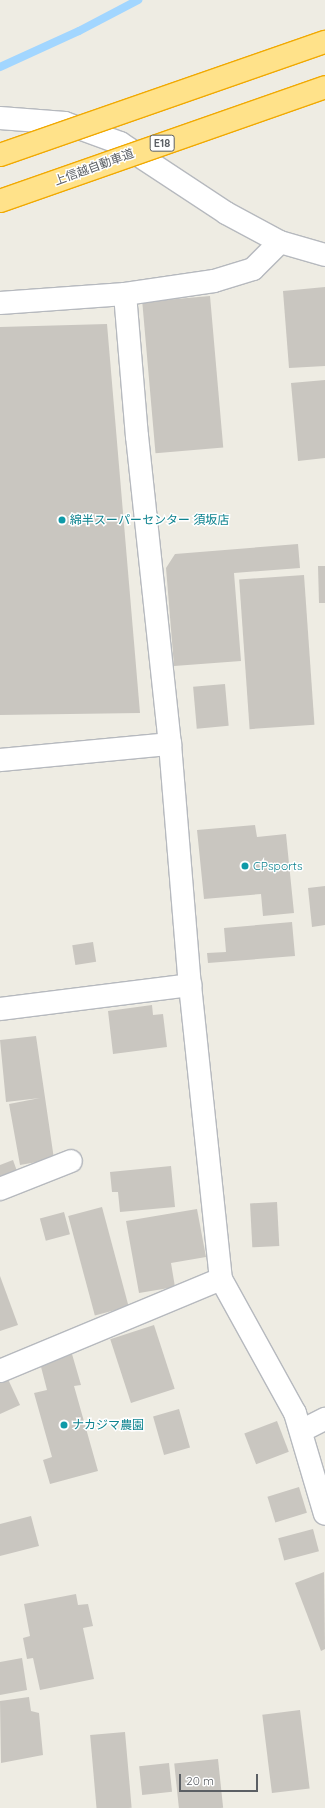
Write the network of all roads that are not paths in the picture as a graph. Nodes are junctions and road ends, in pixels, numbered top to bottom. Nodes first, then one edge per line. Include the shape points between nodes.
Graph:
1 (325, 42) edge
2 (325, 87) edge
3 (0, 118) edge
4 (0, 155) edge
5 (0, 201) edge
6 (280, 242) junction
7 (325, 255) edge
8 (125, 294) junction
9 (0, 302) edge
10 (170, 744) junction
11 (0, 760) edge
12 (190, 985) junction
13 (0, 1009) edge
14 (71, 1161) dead end
15 (0, 1189) edge
16 (221, 1279) junction
17 (0, 1371) edge
18 (325, 1419) edge
19 (301, 1431) junction
20 (325, 1514) edge

1 - 4 highway, bridge
2 - 5 highway, 上信越自動車道 / E18, bridge
3 - 6 street via 65,123 120,143 226,213
6 - 7 street
6 - 8 street via 253,269 214,281
8 - 9 street
8 - 10 street via 137,436
10 - 11 street
10 - 12 street
12 - 13 street
12 - 16 street
14 - 15 street
16 - 17 street
16 - 19 street via 295,1413
18 - 19 street
19 - 20 street

